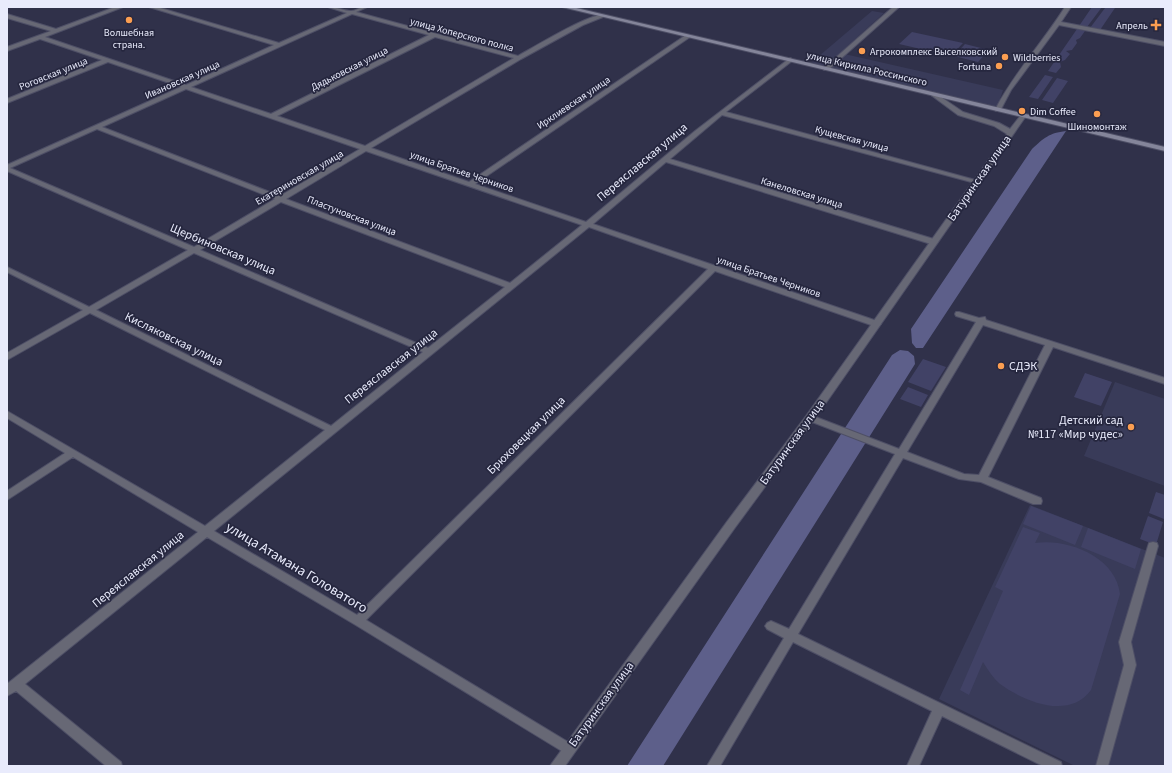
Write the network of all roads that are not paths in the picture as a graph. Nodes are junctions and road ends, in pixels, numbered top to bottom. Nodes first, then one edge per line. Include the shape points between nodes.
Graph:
1 (120, 7) edge
2 (152, 7) edge
3 (331, 7) edge
4 (364, 7) edge
5 (565, 7) edge
6 (896, 7) edge
7 (1068, 7) edge
8 (352, 13) junction
9 (7, 16) edge
10 (601, 16) junction
11 (1058, 23) junction
12 (57, 31) junction
13 (434, 35) junction
14 (688, 36) junction
15 (41, 37) junction
16 (1165, 44) edge
17 (279, 45) junction
18 (7, 49) edge
19 (519, 58) junction
20 (107, 60) junction
21 (790, 60) junction
22 (826, 69) junction
23 (186, 87) junction
24 (934, 94) junction
25 (7, 101) edge
26 (998, 110) junction
27 (721, 113) junction
28 (272, 116) junction
29 (1023, 116) junction
30 (97, 127) junction
31 (1011, 134) junction
32 (367, 149) junction
33 (1165, 149) edge
34 (665, 160) junction
35 (7, 168) edge
36 (977, 182) junction
37 (470, 184) junction
38 (281, 199) junction
39 (586, 225) junction
40 (934, 242) junction
41 (194, 250) junction
42 (713, 268) junction
43 (7, 269) edge
44 (511, 286) junction
45 (88, 310) junction
46 (960, 314) dead end
47 (982, 320) junction
48 (877, 324) junction
49 (1050, 344) junction
50 (429, 352) junction
51 (7, 357) edge
52 (1165, 381) edge
53 (7, 414) edge
54 (810, 418) junction
55 (330, 430) junction
56 (72, 453) junction
57 (901, 453) junction
58 (982, 479) junction
59 (7, 496) edge
60 (1037, 501) dead end
61 (206, 530) junction
62 (1153, 546) dead end
63 (358, 621) junction
64 (771, 626) dead end
65 (792, 636) junction
66 (12, 687) edge
67 (939, 708) junction
68 (569, 750) junction
69 (116, 766) edge
70 (557, 766) edge
71 (713, 766) edge
72 (913, 766) edge
73 (1056, 766) edge
74 (1102, 766) edge

1 - 12 street
2 - 17 street
3 - 8 street, улица Хоперского полка
4 - 8 street, Ивановская улица
5 - 10 main road, улица Кирилла Россинского
6 - 22 street
7 - 11 street
8 - 13 street, улица Хоперского полка
8 - 17 street, Ивановская улица
9 - 12 street
10 - 14 main road, улица Кирилла Россинского
10 - 19 street, Екатериновская улица
11 - 16 street
11 - 26 street via 1008,90
12 - 15 street
13 - 19 street, улица Хоперского полка
13 - 28 street, Дядьковская улица
14 - 21 main road, улица Кирилла Россинского
14 - 37 street, Ирклиевская улица
15 - 18 street
15 - 20 street, улица Братьев Черников
17 - 23 street, Ивановская улица
19 - 32 street, Екатериновская улица
20 - 23 street, улица Братьев Черников
20 - 25 street, Роговская улица
21 - 22 main road, улица Кирилла Россинского
21 - 27 street, Переяславская улица
22 - 24 main road, улица Кирилла Россинского
23 - 28 street, улица Братьев Черников
23 - 30 street, Ивановская улица
24 - 26 main road, улица Кирилла Россинского
24 - 31 street via 964,115 1000,126
26 - 29 main road, улица Кирилла Россинского
27 - 34 street, Переяславская улица
27 - 36 street, Кущевская улица
28 - 32 street, улица Братьев Черников
29 - 31 street, Батуринская улица
29 - 33 main road, улица Кирилла Россинского
30 - 35 street, Ивановская улица
30 - 38 street, Пластуновская улица
31 - 36 street, Батуринская улица
32 - 37 street, улица Братьев Черников
32 - 38 street, Екатериновская улица
34 - 39 street, Переяславская улица
34 - 40 street, Канеловская улица
35 - 41 street, Щербиновская улица
36 - 40 street, Батуринская улица
37 - 39 street, улица Братьев Черников
38 - 41 street, Екатериновская улица
38 - 44 street, Пластуновская улица
39 - 42 street, улица Братьев Черников
39 - 44 street, Переяславская улица
40 - 48 street, Батуринская улица
41 - 45 street, Екатериновская улица
41 - 50 street, Щербиновская улица
42 - 48 street, улица Братьев Черников
42 - 63 street, Брюховецкая улица
43 - 45 street, Кисляковская улица
44 - 50 street, Переяславская улица
45 - 51 street, Екатериновская улица
45 - 55 street, Кисляковская улица
46 - 47 street
47 - 49 street
47 - 57 street
48 - 54 street, Батуринская улица
49 - 52 street
49 - 58 street
50 - 55 street, Переяславская улица
53 - 56 street, улица Атамана Головатого
54 - 57 street
54 - 68 street, Батуринская улица
55 - 61 street, Переяславская улица
56 - 59 street
56 - 61 street, улица Атамана Головатого
57 - 58 street via 963,477
57 - 65 street
58 - 60 street
61 - 63 street, улица Атамана Головатого
61 - 66 street, Переяславская улица
62 - 74 street via 1125,642 1130,665
63 - 68 street, улица Атамана Головатого
64 - 65 street
65 - 67 street
65 - 71 street
66 - 69 street
67 - 72 street
67 - 73 street
68 - 70 street, Батуринская улица

